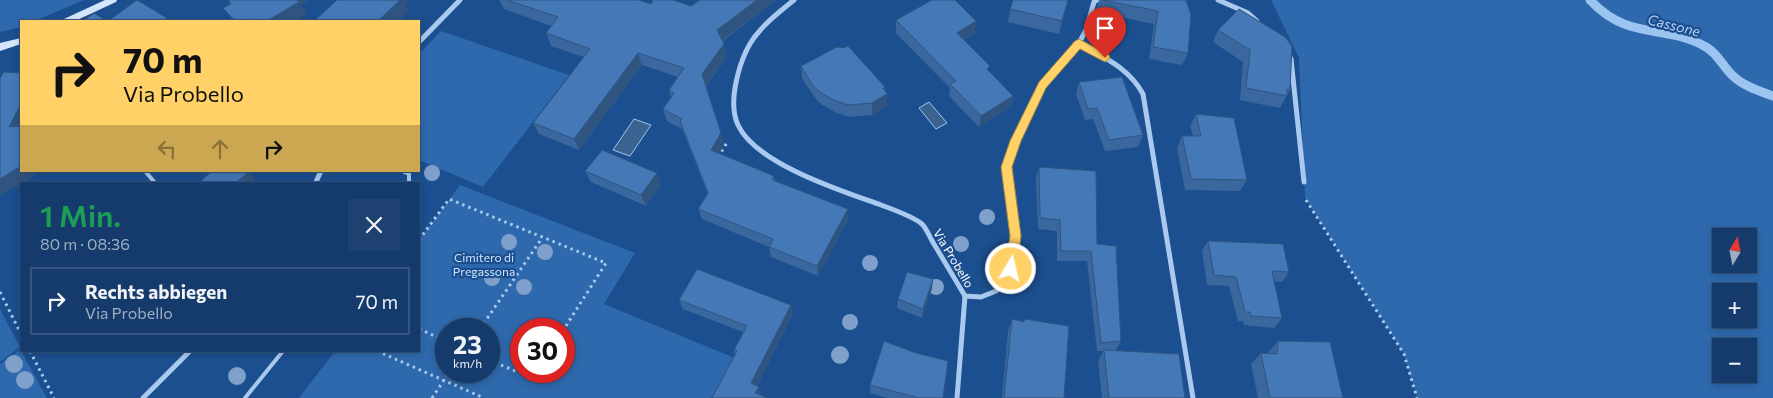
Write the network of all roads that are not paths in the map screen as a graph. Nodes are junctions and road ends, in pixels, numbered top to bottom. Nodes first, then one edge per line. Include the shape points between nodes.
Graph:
1 (113, 0) edge
2 (460, 0) edge
3 (794, 0) edge
4 (1097, 0) edge
5 (1218, 0) edge
6 (69, 20) edge
7 (1260, 24) edge
8 (20, 41) edge
9 (420, 41) edge
10 (1079, 43) junction
11 (0, 47) edge
12 (1286, 53) edge
13 (146, 172) edge
14 (404, 172) edge
15 (154, 182) edge
16 (409, 182) edge
17 (1304, 182) road end
18 (965, 296) junction
19 (189, 352) edge
20 (282, 352) edge
21 (143, 398) edge
22 (245, 398) edge
23 (957, 398) edge
24 (1193, 398) edge

1 - 6 street
2 - 9 street
3 - 18 street, Via Probello via 766,22 747,46 734,94 738,126 750,142 804,176 922,224
4 - 10 street, Via Probello
5 - 7 street via 1248,13
8 - 11 street
10 - 18 street, Via Probello via 1042,85 1006,167 1016,236 1011,269 1004,284 996,291 981,297
10 - 24 street via 1133,78 1143,94
12 - 17 street via 1291,59
13 - 15 lane
14 - 16 lane via 409,174
18 - 23 street
19 - 21 street
20 - 22 lane

